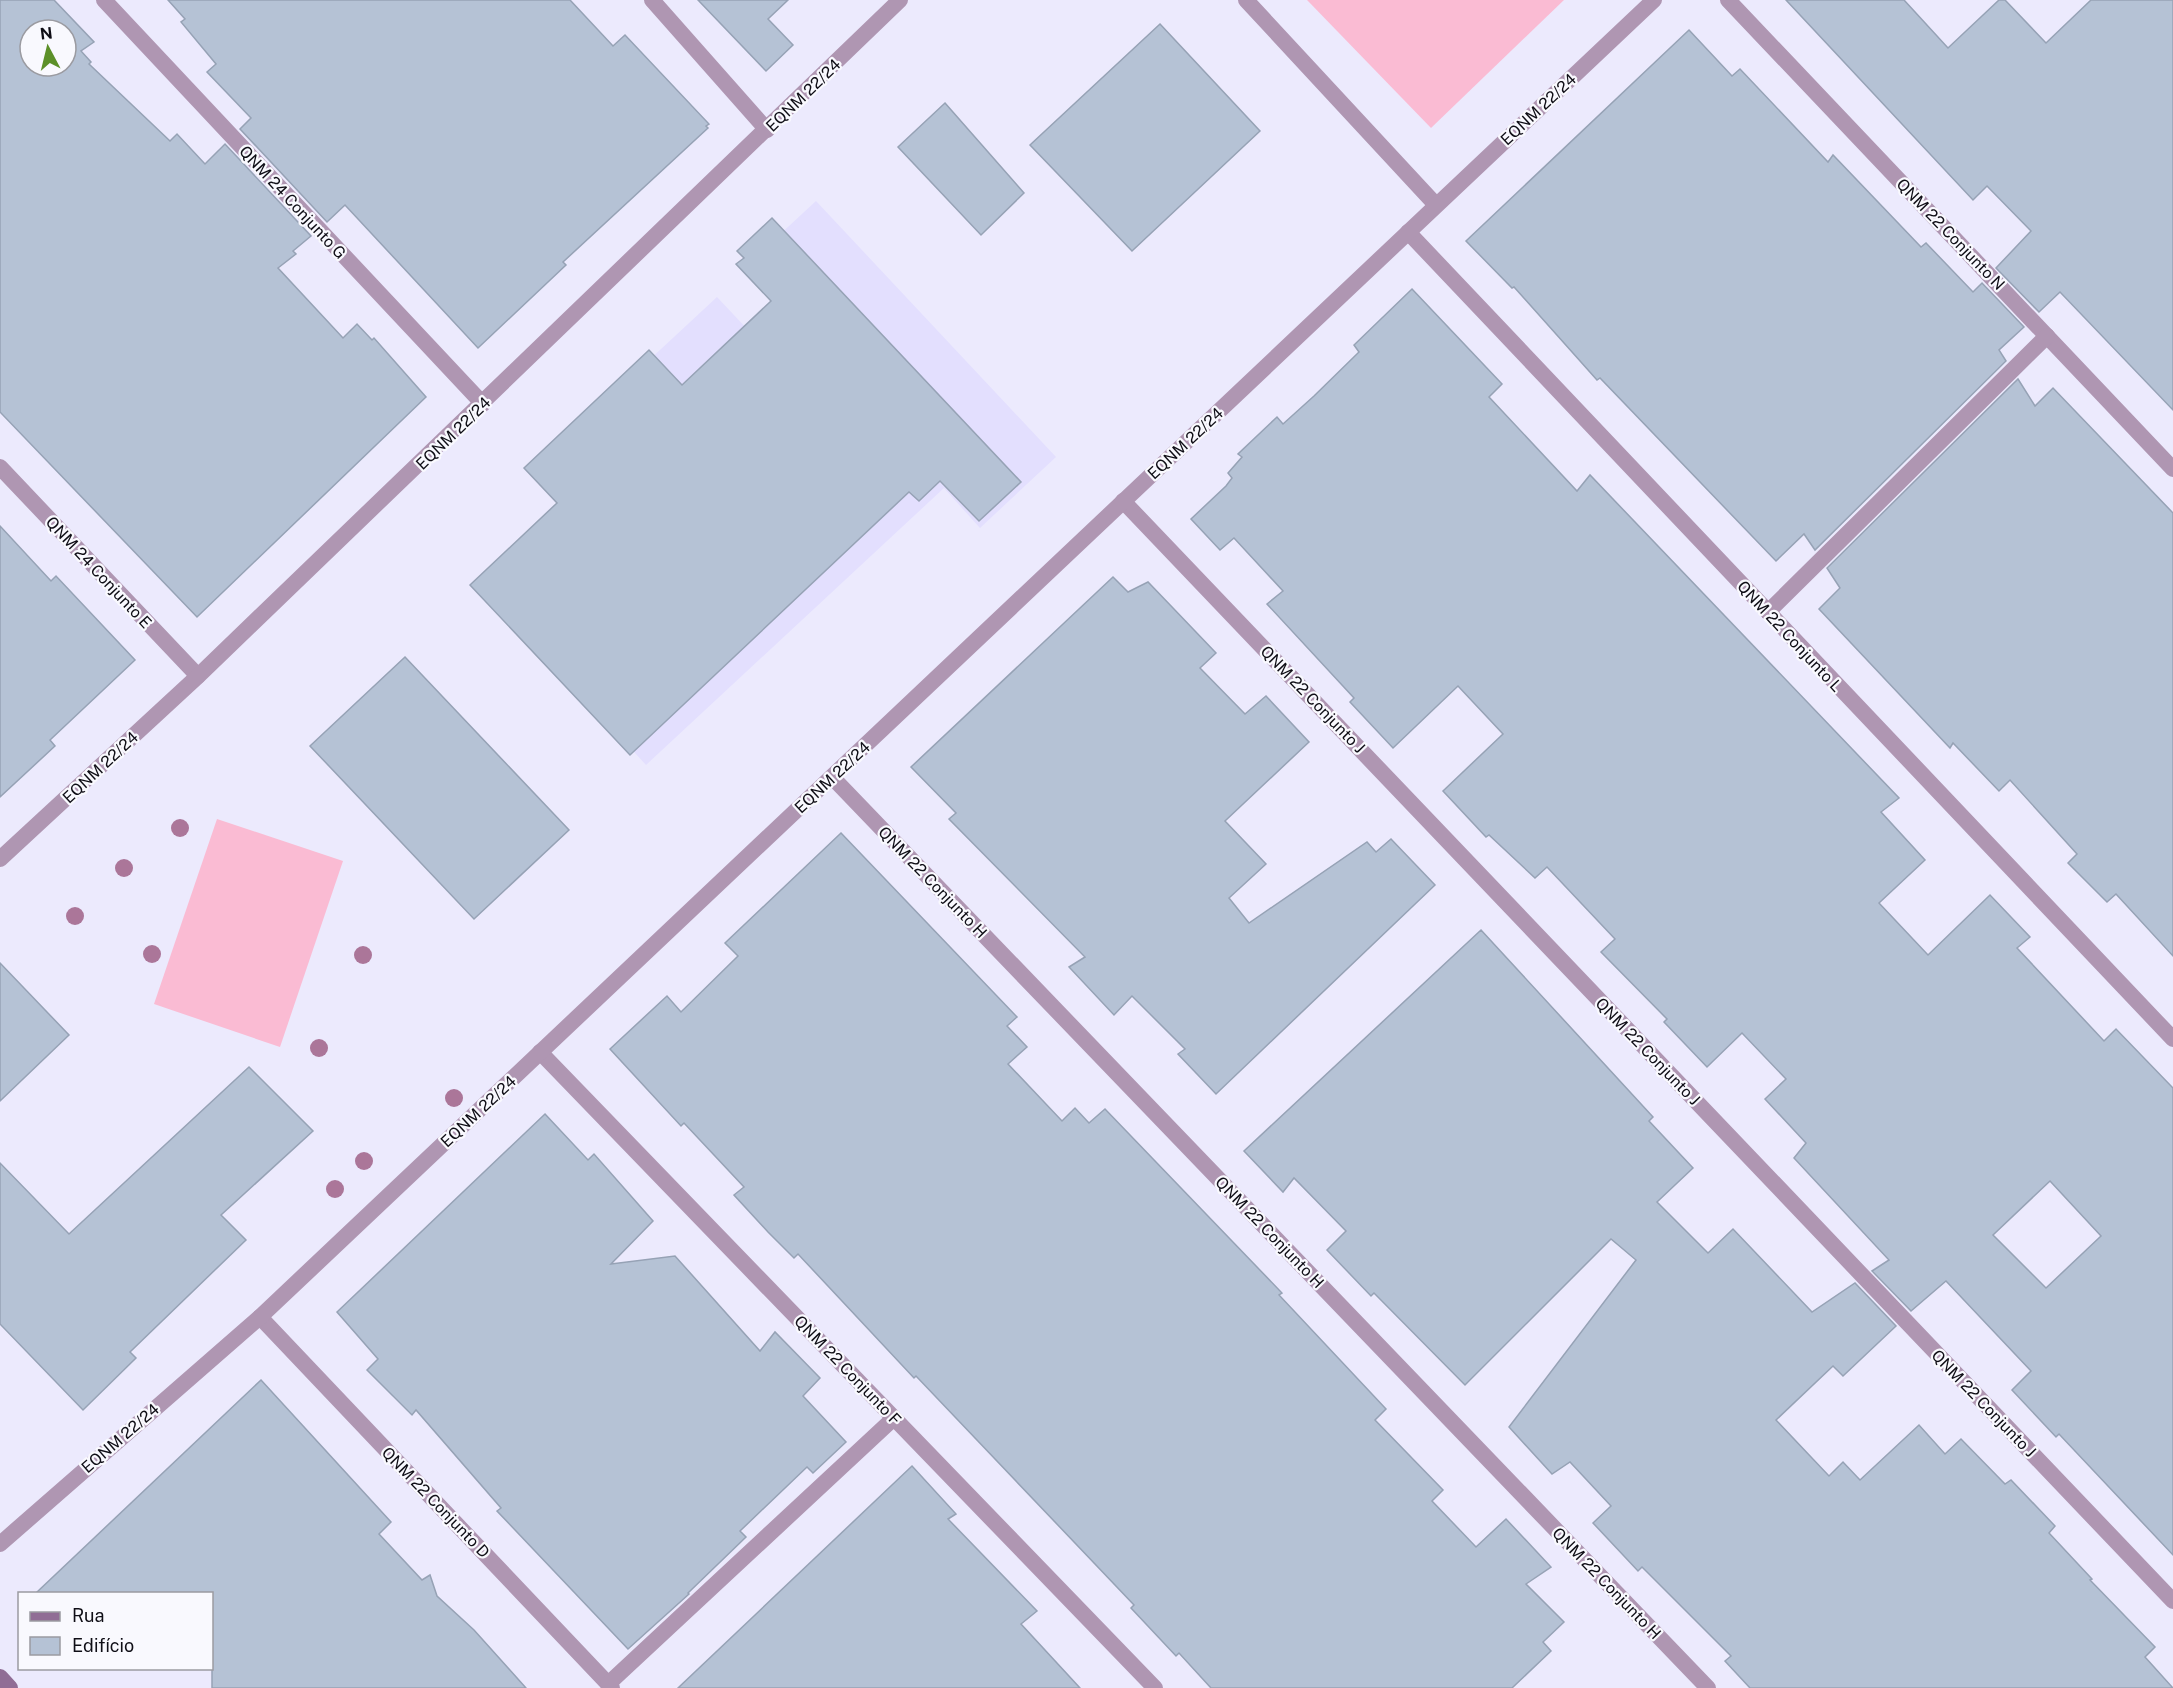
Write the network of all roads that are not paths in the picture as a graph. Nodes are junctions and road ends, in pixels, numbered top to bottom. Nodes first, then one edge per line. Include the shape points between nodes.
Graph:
1 (104, 0) edge
2 (652, 0) edge
3 (900, 0) edge
4 (1246, 0) edge
5 (1654, 0) edge
6 (1728, 0) edge
7 (767, 130) junction
8 (1436, 206) junction
9 (1408, 232) junction
10 (2047, 336) junction
11 (483, 404) junction
12 (0, 467) edge
13 (2173, 469) edge
14 (1123, 501) junction
15 (1768, 612) junction
16 (198, 676) junction
17 (832, 777) junction
18 (0, 859) edge
19 (2173, 1039) edge
20 (540, 1052) junction
21 (260, 1317) junction
22 (894, 1418) junction
23 (0, 1544) edge
24 (2173, 1601) edge
25 (0, 1677) edge
26 (610, 1686) edge
27 (10, 1688) edge
28 (1155, 1688) edge
29 (1708, 1688) edge

1 - 11 street, QNM 24 Conjunto G
2 - 7 street
3 - 7 street, EQNM 22/24
4 - 8 street
5 - 8 street, EQNM 22/24
6 - 10 street, QNM 22 Conjunto N
7 - 11 street, EQNM 22/24
8 - 9 street, EQNM 22/24
9 - 14 street, EQNM 22/24
9 - 15 street, QNM 22 Conjunto L
10 - 13 street, QNM 22 Conjunto N
10 - 15 street
11 - 16 street, EQNM 22/24
12 - 16 street, QNM 24 Conjunto E
14 - 17 street, EQNM 22/24
14 - 24 street, QNM 22 Conjunto J
15 - 19 street, QNM 22 Conjunto L
16 - 18 street, EQNM 22/24
17 - 20 street, EQNM 22/24
17 - 29 street, QNM 22 Conjunto H
20 - 21 street, EQNM 22/24
20 - 22 street, QNM 22 Conjunto F
21 - 23 street, EQNM 22/24
21 - 26 street, QNM 22 Conjunto D
22 - 26 street
22 - 28 street, QNM 22 Conjunto F
25 - 27 main road

